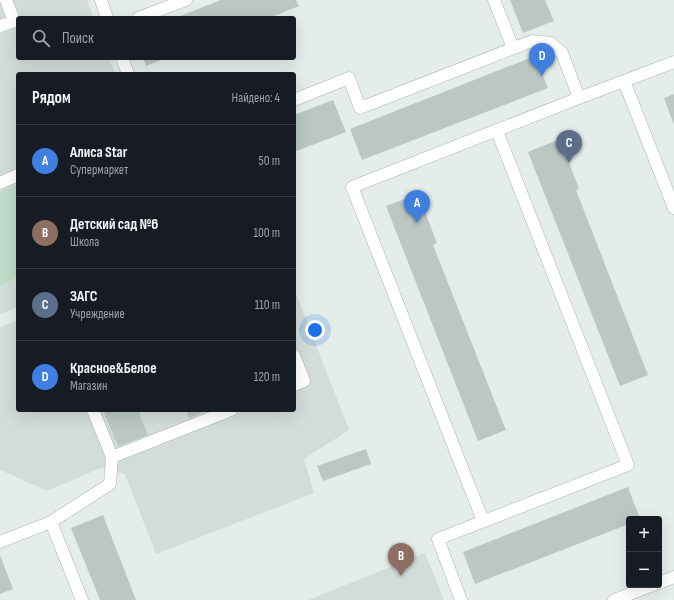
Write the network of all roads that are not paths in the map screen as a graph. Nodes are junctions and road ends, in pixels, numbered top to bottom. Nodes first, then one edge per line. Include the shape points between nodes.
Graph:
1 (6, 0) edge
2 (100, 0) edge
3 (186, 0) edge
4 (494, 0) edge
5 (106, 16) edge
6 (143, 16) edge
7 (0, 26) edge
8 (512, 48) junction
9 (123, 60) edge
10 (674, 62) edge
11 (127, 72) edge
12 (624, 81) junction
13 (579, 98) junction
14 (296, 99) edge
15 (497, 131) junction
16 (16, 176) edge
17 (0, 182) edge
18 (674, 208) edge
19 (296, 361) edge
20 (296, 384) edge
21 (94, 412) edge
22 (226, 412) edge
23 (112, 456) junction
24 (483, 521) junction
25 (51, 522) junction
26 (0, 542) edge
27 (674, 577) edge
28 (662, 582) edge
29 (645, 588) edge
30 (82, 600) edge
31 (461, 600) edge
32 (614, 600) edge

1 - 7 lane via 14,20
2 - 5 lane
3 - 6 lane
4 - 8 lane
8 - 13 lane via 532,41 551,43 562,53
8 - 14 lane via 360,108 349,78
9 - 11 lane
10 - 12 lane
12 - 13 lane
12 - 18 lane
13 - 15 lane
15 - 24 lane via 628,465
15 - 24 lane via 352,187
16 - 17 lane
19 - 20 lane via 304,382
21 - 23 lane
22 - 23 lane
23 - 25 lane via 110,484
24 - 31 lane via 438,539
25 - 26 lane
25 - 30 lane
27 - 28 lane
29 - 32 lane

